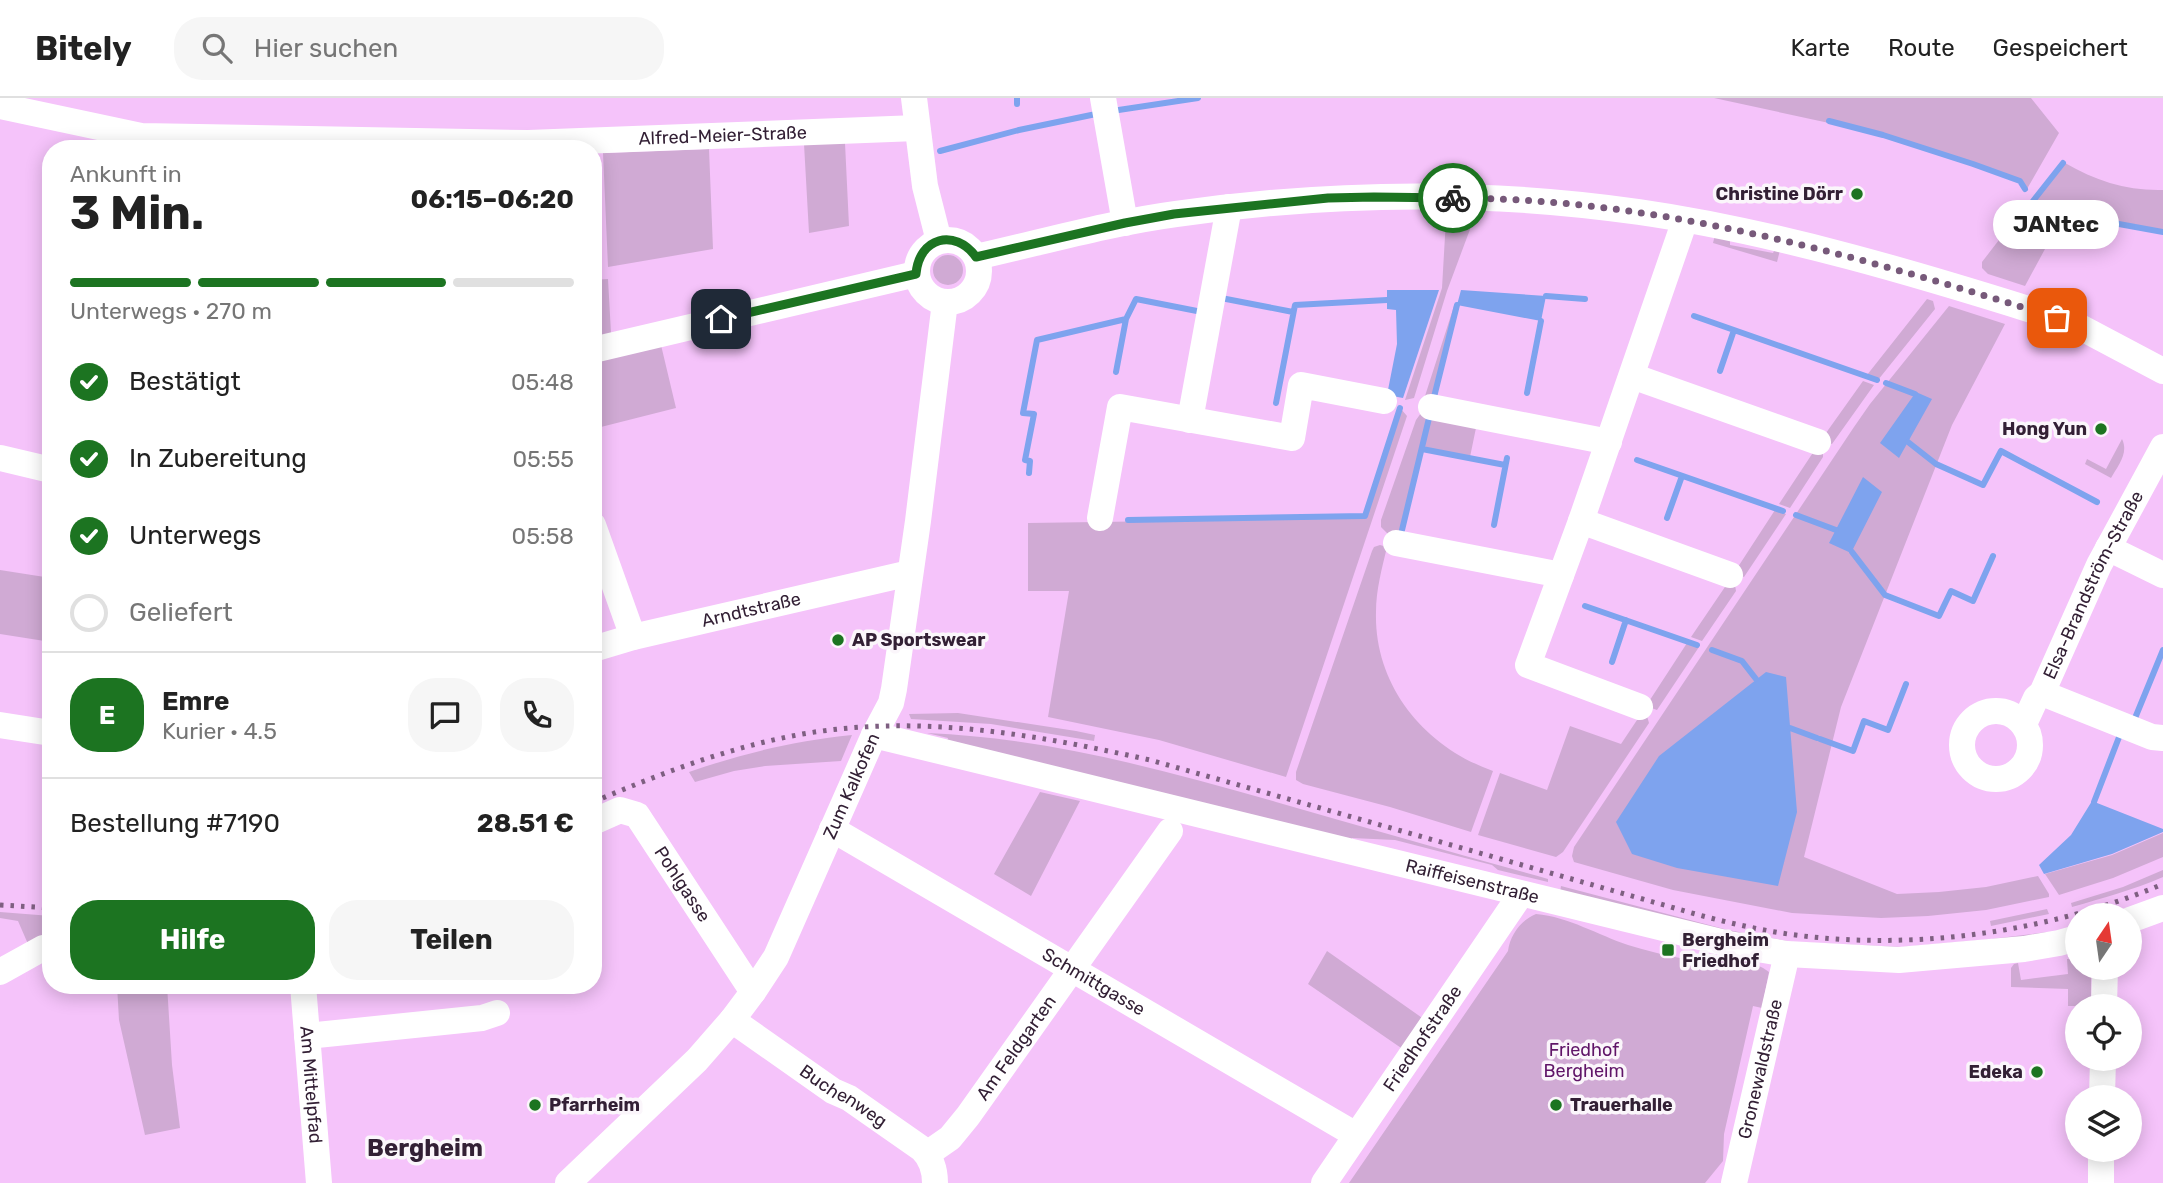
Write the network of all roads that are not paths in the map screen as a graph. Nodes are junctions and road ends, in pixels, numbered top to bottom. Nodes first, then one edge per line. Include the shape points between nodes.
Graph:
1 (914, 98) edge
2 (1102, 98) edge
3 (0, 106) edge
4 (917, 128) junction
5 (120, 140) edge
6 (127, 140) edge
7 (296, 140) edge
8 (602, 143) edge
9 (1229, 207) junction
10 (1685, 220) junction
11 (1125, 223) junction
12 (939, 240) junction
13 (976, 257) junction
14 (916, 274) junction
15 (945, 302) junction
16 (602, 347) edge
17 (2163, 371) edge
18 (1632, 376) junction
19 (1384, 401) dead end
20 (1431, 407) dead end
21 (1190, 420) junction
22 (1609, 442) junction
23 (1818, 442) dead end
24 (2163, 447) edge
25 (0, 458) edge
26 (42, 468) edge
27 (1100, 518) dead end
28 (1581, 521) junction
29 (1396, 542) dead end
30 (2108, 548) junction
31 (602, 550) edge
32 (910, 573) junction
33 (1561, 575) junction
34 (1730, 575) dead end
35 (2163, 575) edge
36 (633, 636) junction
37 (602, 646) edge
38 (2042, 693) junction
39 (1640, 707) dead end
40 (2024, 724) dead end
41 (0, 725) edge
42 (42, 732) edge
43 (874, 734) junction
44 (2163, 738) edge
45 (602, 818) edge
46 (832, 829) junction
47 (1170, 831) dead end
48 (1521, 894) junction
49 (2161, 918) edge
50 (2142, 919) edge
51 (2065, 941) edge
52 (42, 949) edge
53 (1787, 954) junction
54 (1071, 968) junction
55 (0, 972) edge
56 (753, 992) junction
57 (304, 994) edge
58 (497, 1013) dead end
59 (732, 1020) junction
60 (307, 1036) junction
61 (1356, 1135) junction
62 (927, 1154) junction
63 (2101, 1162) edge
64 (1734, 1181) edge
65 (319, 1183) edge
66 (568, 1183) edge
67 (935, 1183) edge
68 (1324, 1183) edge
69 (2101, 1183) edge

1 - 4 street
2 - 11 street
3 - 5 street, Alfred-Meier-Straße
4 - 8 street, Alfred-Meier-Straße
4 - 12 street
6 - 7 street, Alfred-Meier-Straße via 141,136
9 - 10 street via 1374,197 1485,198 1586,205
9 - 11 street
9 - 21 street
10 - 17 street via 1853,258 2057,318
10 - 18 street
11 - 13 street
12 - 13 street via 961,242
12 - 14 street via 922,253
13 - 15 street via 979,268 974,289 956,301
14 - 15 street via 925,293
14 - 16 street
15 - 32 street, Zum Kalkofen
18 - 22 street
18 - 23 street
19 - 21 street via 1301,386 1292,438
20 - 22 street
21 - 27 street via 1120,407
22 - 28 street
24 - 30 street, Elsa-Brandström-Straße
25 - 26 street
28 - 33 street
28 - 34 street
29 - 33 street
30 - 35 street
30 - 38 street, Elsa-Brandström-Straße
31 - 36 street
32 - 36 street, Arndtstraße
32 - 43 street, Zum Kalkofen via 891,703
33 - 39 street via 1528,665
36 - 37 street, Arndtstraße
38 - 40 street, Elsa-Brandström-Straße
38 - 44 street
41 - 42 street
43 - 46 street, Zum Kalkofen
43 - 48 street, Raiffeisenstraße
45 - 56 street, Pohlgasse via 620,810 637,816
46 - 54 street, Schmittgasse
46 - 56 street, Zum Kalkofen via 776,957
47 - 54 street, Am Feldgarten
48 - 53 street, Raiffeisenstraße
48 - 61 street, Friedhofstraße
49 - 50 street
51 - 53 street, Raiffeisenstraße via 1899,960
52 - 55 street
53 - 64 street, Gronewaldstraße
54 - 61 street, Schmittgasse
54 - 62 street, Am Feldgarten via 968,1116 950,1138
56 - 59 street, Zum Kalkofen
57 - 60 street, Am Mittelpfad
58 - 60 street
59 - 62 street, Buchenweg
59 - 66 street, Zum Kalkofen via 661,1096
60 - 65 street, Am Mittelpfad
61 - 68 street, Friedhofstraße
62 - 67 street
63 - 69 street

